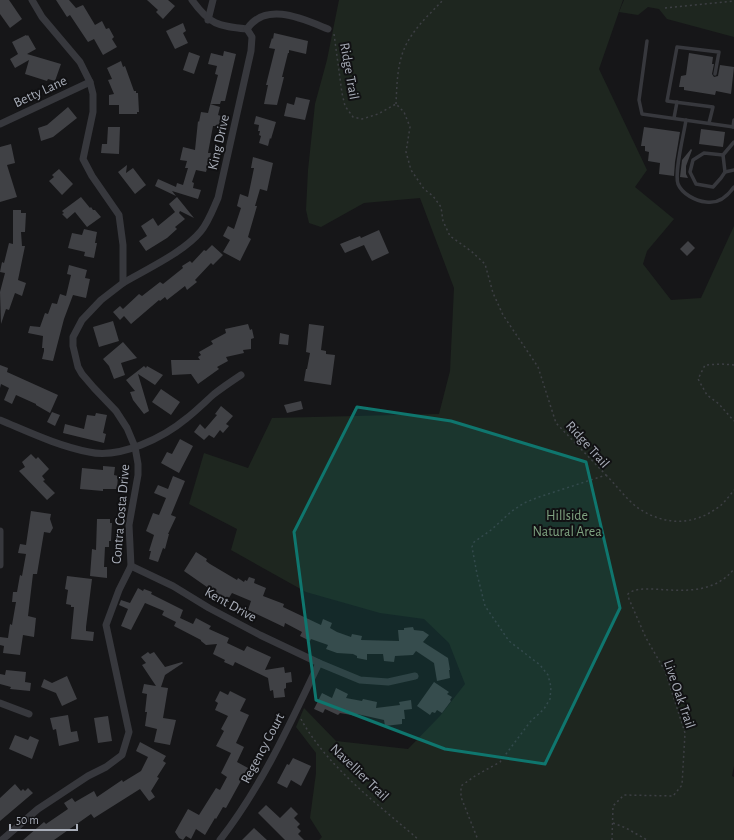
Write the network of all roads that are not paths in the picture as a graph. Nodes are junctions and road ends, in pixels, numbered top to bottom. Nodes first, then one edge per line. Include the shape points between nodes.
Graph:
1 (32, 0) edge
2 (192, 0) edge
3 (213, 0) edge
4 (208, 20) junction
5 (247, 29) junction
6 (328, 29) road end
7 (648, 41) dead end
8 (715, 74) dead end
9 (90, 82) junction
10 (677, 102) junction
11 (674, 118) junction
12 (686, 120) junction
13 (734, 120) edge
14 (709, 123) junction
15 (0, 124) edge
16 (733, 127) edge
17 (734, 142) edge
18 (722, 155) junction
19 (734, 170) edge
20 (725, 172) junction
21 (734, 187) edge
22 (123, 283) junction
23 (241, 374) dead end
24 (0, 420) edge
25 (135, 447) junction
26 (0, 531) edge
27 (0, 565) edge
28 (131, 566) junction
29 (319, 663) junction
30 (414, 676) dead end
31 (0, 703) edge
32 (29, 714) dead end
33 (2, 840) edge
34 (220, 840) edge

1 - 9 street via 80,62
2 - 4 street
3 - 4 street
4 - 5 street via 225,27
5 - 6 street via 257,18 280,13
5 - 22 street, King Drive via 252,37 251,51 218,198 212,214 201,231 188,243
7 - 11 lane via 639,100 642,114
8 - 10 lane via 719,52 677,47 667,100
9 - 15 street, Betty Lane
9 - 22 street via 93,112 83,159 92,176 120,214 124,245
10 - 11 lane
10 - 14 lane via 713,107
11 - 12 lane
12 - 14 lane
12 - 21 lane via 677,174 678,184 685,193 706,203 721,200 728,196
13 - 16 lane
14 - 16 lane
17 - 18 lane
18 - 20 lane
18 - 20 lane via 704,153 698,156 693,160 690,172 696,184 713,187
19 - 20 lane
22 - 25 street, Contra Costa Drive via 101,300 82,320 73,346 82,374 116,411
23 - 25 street via 186,419
24 - 25 street via 64,446 90,452 106,454
25 - 28 street, Contra Costa Drive via 138,475 129,525
26 - 27 street
28 - 29 street, Kent Drive via 173,586 260,635
28 - 33 street, Contra Costa Drive via 106,625 129,732 122,755 38,809
29 - 30 street, Kent Drive via 360,680 388,682
29 - 34 street, Regency Court via 267,769
31 - 32 street

